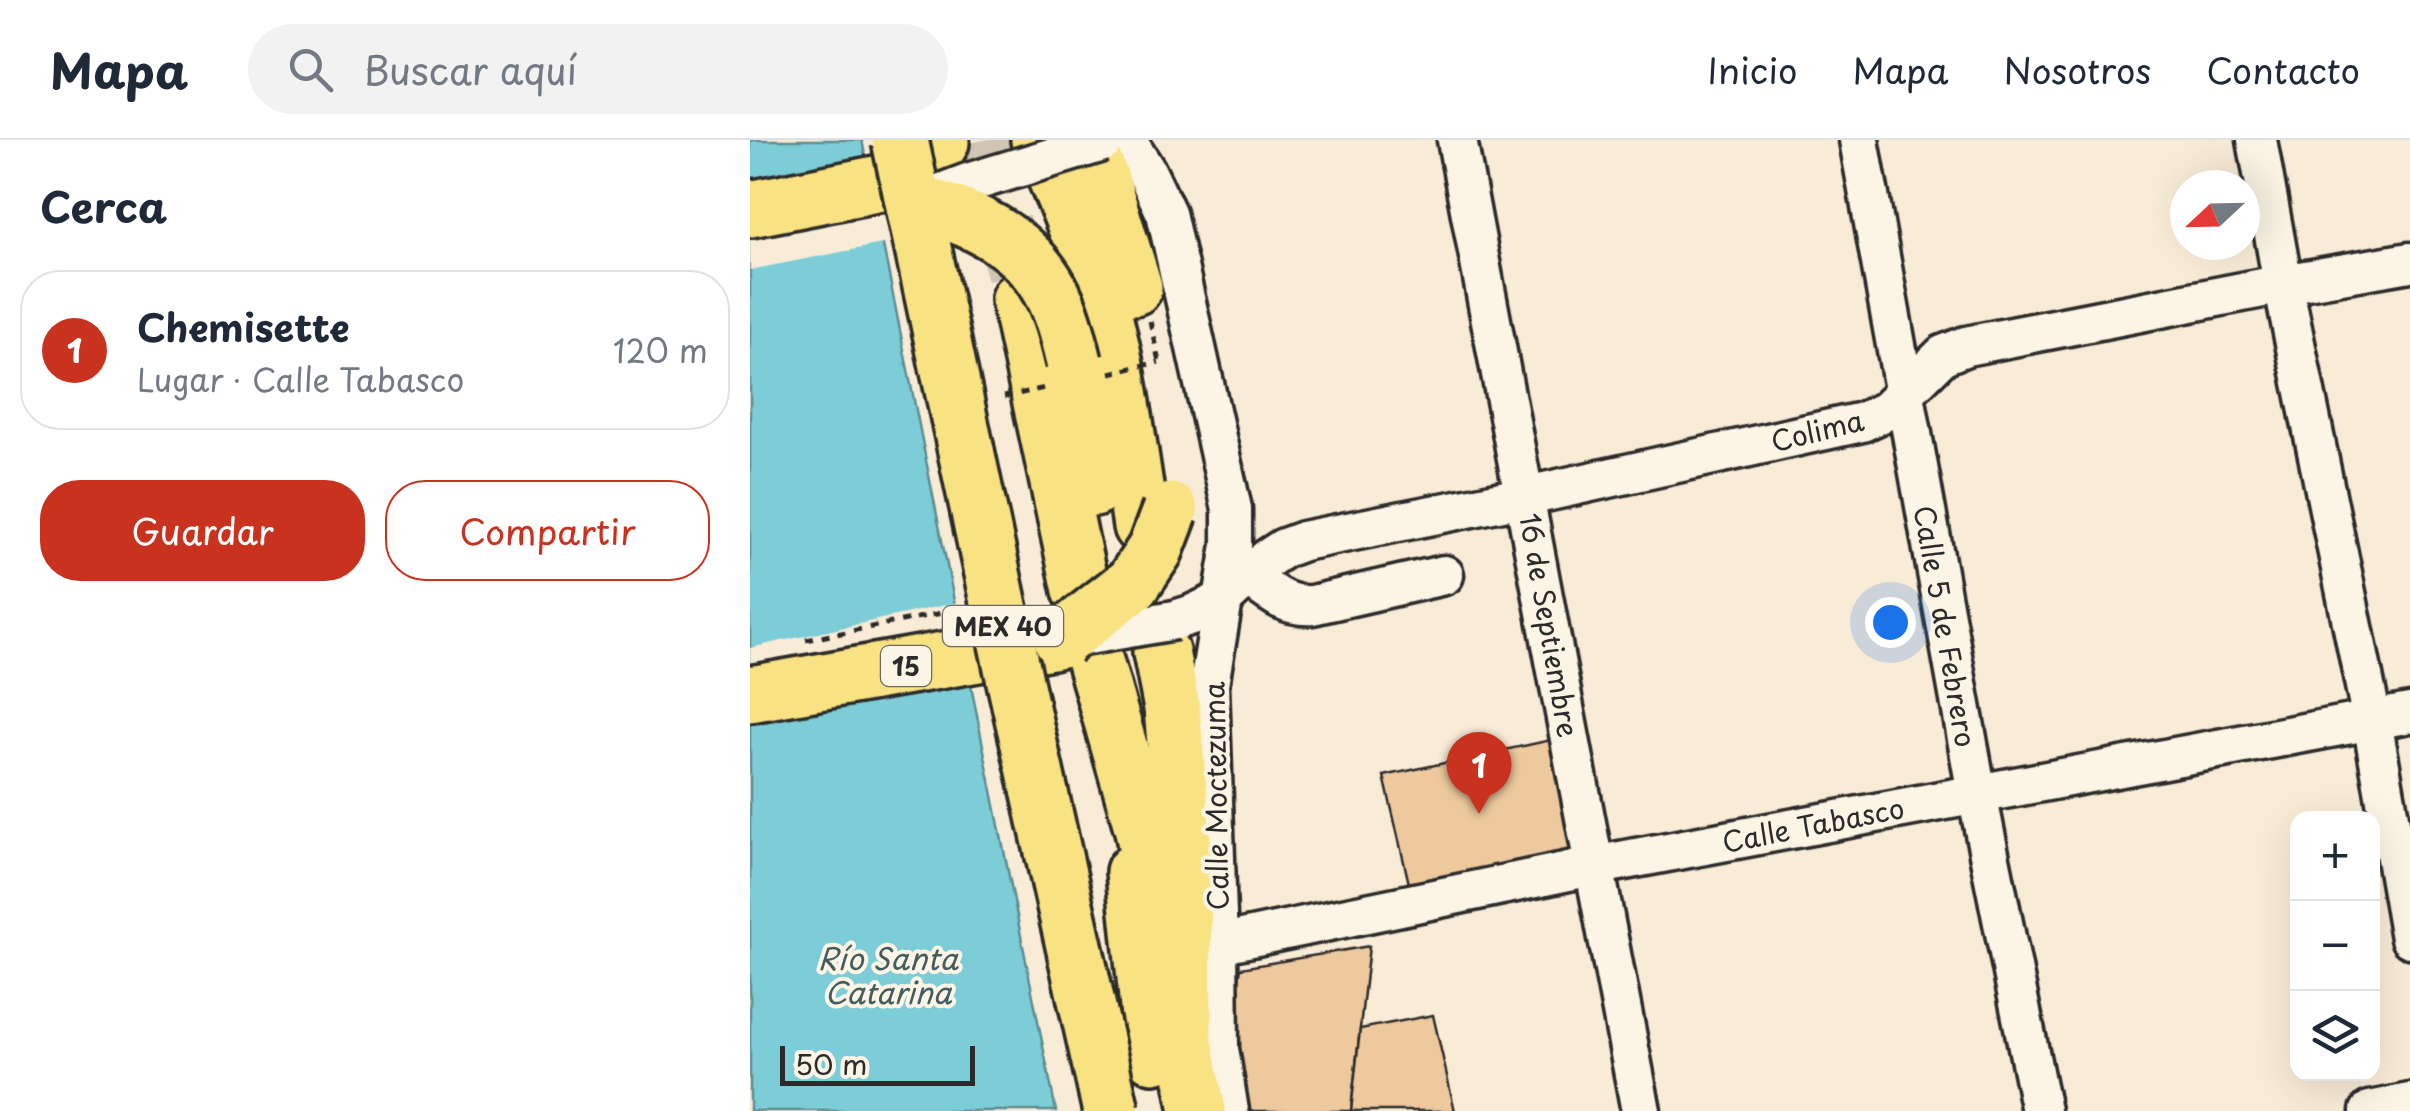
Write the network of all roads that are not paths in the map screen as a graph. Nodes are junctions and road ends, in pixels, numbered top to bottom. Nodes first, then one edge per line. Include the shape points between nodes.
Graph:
1 (1039, 140) edge
2 (1457, 140) edge
3 (1860, 140) edge
4 (2257, 140) edge
5 (1105, 141) edge
6 (937, 151) edge
7 (915, 203) junction
8 (750, 209) edge
9 (750, 236) edge
10 (2410, 262) edge
11 (2284, 284) junction
12 (1019, 299) tunnel mouth
13 (1905, 394) junction
14 (1526, 496) junction
15 (1444, 574) dead end
16 (1235, 588) junction
17 (1124, 600) junction
18 (750, 694) edge
19 (2410, 713) edge
20 (2372, 720) junction
21 (1122, 754) junction
22 (1976, 794) junction
23 (1593, 866) junction
24 (2410, 938) edge
25 (1218, 944) junction
26 (1184, 1038) junction
27 (2410, 1103) edge
28 (1111, 1111) edge
29 (1161, 1111) edge
30 (1198, 1111) edge
31 (1229, 1111) edge
32 (1642, 1111) edge
33 (2040, 1111) edge
34 (2370, 1111) edge

1 - 17 highway, MEX 40 via 1086,255 1121,402
2 - 14 street, 16 de Septiembre
3 - 13 street, Calle 5 de Febrero
4 - 11 street
5 - 6 street, bridge
5 - 16 street, Calle Moctezuma via 1146,171 1166,212 1232,509
5 - 17 highway via 1101,180 1131,275 1170,464
6 - 7 street, bridge
6 - 8 highway via 886,182
6 - 28 highway, MEX 40, bridge via 1007,647
7 - 9 highway
7 - 17 highway, bridge via 974,221 1025,255 1051,291 1074,362 1095,490
10 - 11 street, Colima
11 - 13 street, Colima via 1966,346 1943,355
11 - 20 street
12 - 17 highway, MEX 40
13 - 14 street, Colima via 1862,422
13 - 22 street, Calle 5 de Febrero
14 - 16 street, Colima via 1304,540 1267,558
14 - 23 street, 16 de Septiembre
15 - 16 street via 1300,606
16 - 17 street, 15 via 1191,616
16 - 25 street, Calle Moctezuma via 1209,685
17 - 18 highway, 15
17 - 21 highway, MEX 40
17 - 26 highway via 1171,863 1184,896
19 - 20 street, Calle Tabasco
20 - 22 street, Calle Tabasco
20 - 24 street
21 - 26 highway
21 - 29 highway, MEX 40
22 - 23 street, Calle Tabasco
22 - 33 street, Calle 5 de Febrero
23 - 25 street, Calle Tabasco
23 - 32 street, 16 de Septiembre
25 - 31 street, Calle Moctezuma via 1218,1049
26 - 30 highway
27 - 34 street

